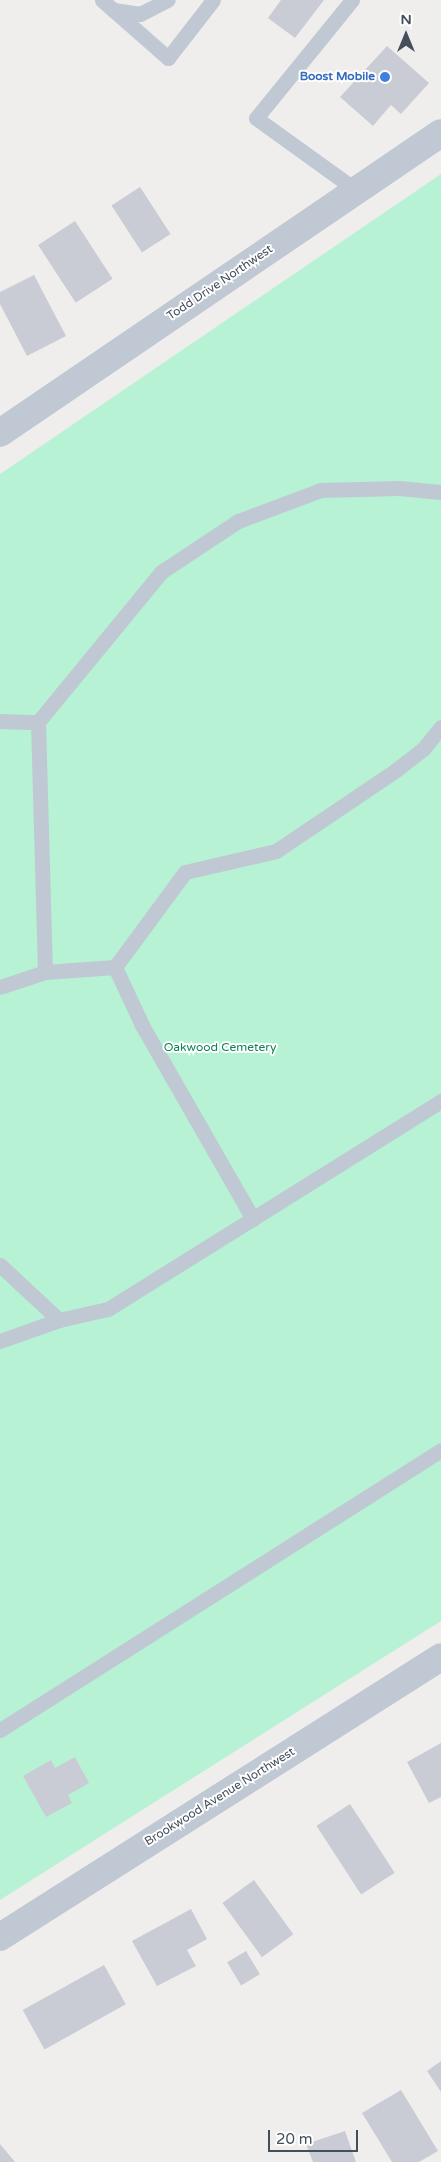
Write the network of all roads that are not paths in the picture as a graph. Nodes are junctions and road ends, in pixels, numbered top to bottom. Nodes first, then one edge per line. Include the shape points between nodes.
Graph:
1 (168, 0) edge
2 (213, 0) edge
3 (352, 0) edge
4 (108, 5) edge
5 (441, 133) edge
6 (356, 190) junction
7 (0, 433) edge
8 (441, 492) edge
9 (0, 721) edge
10 (38, 722) junction
11 (441, 726) edge
12 (115, 967) junction
13 (45, 972) junction
14 (0, 987) edge
15 (441, 1101) edge
16 (253, 1219) junction
17 (0, 1264) edge
18 (58, 1320) junction
19 (0, 1341) edge
20 (441, 1450) edge
21 (441, 1657) edge
22 (0, 1730) edge
23 (0, 1937) edge

1 - 4 lane via 140,14
2 - 4 lane via 168,58
3 - 6 lane via 256,118
5 - 6 street, Todd Drive Northwest
6 - 7 street, Todd Drive Northwest
8 - 10 lane via 399,488 321,490 238,521 161,572
9 - 10 lane
10 - 13 lane
11 - 12 lane via 424,748 396,770 276,851 184,872
12 - 13 lane
12 - 16 lane via 142,1025
13 - 14 lane
15 - 16 lane
16 - 18 lane via 108,1308
17 - 18 lane
18 - 19 lane
20 - 22 lane
21 - 23 street, Brookwood Avenue Northwest

